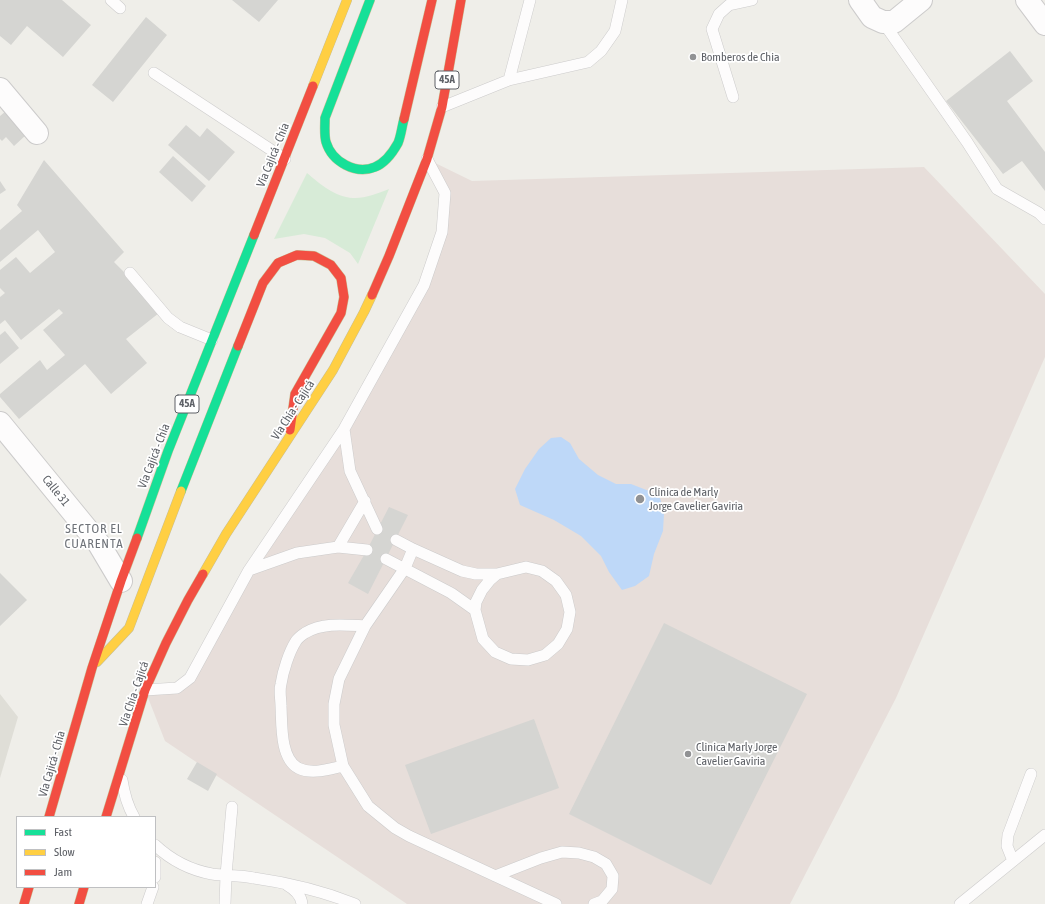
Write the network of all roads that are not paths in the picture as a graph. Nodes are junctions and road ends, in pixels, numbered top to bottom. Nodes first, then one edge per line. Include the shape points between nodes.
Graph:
1 (111, 0) edge
2 (347, 0) edge
3 (370, 0) edge
4 (432, 0) edge
5 (461, 0) edge
6 (530, 0) edge
7 (622, 0) edge
8 (752, 0) edge
9 (860, 0) edge
10 (921, 0) edge
11 (1027, 0) edge
12 (120, 8) dead end
13 (883, 22) junction
14 (1045, 24) edge
15 (154, 73) dead end
16 (509, 80) junction
17 (0, 89) edge
18 (733, 97) dead end
19 (442, 107) junction
20 (37, 133) dead end
21 (285, 159) junction
22 (427, 159) junction
23 (1045, 219) edge
24 (130, 273) dead end
25 (212, 340) junction
26 (0, 423) edge
27 (344, 429) junction
28 (289, 437) junction
29 (364, 502) junction
30 (377, 529) dead end
31 (396, 540) dead end
32 (338, 547) junction
33 (413, 549) junction
34 (367, 550) dead end
35 (386, 559) dead end
36 (405, 568) junction
37 (249, 570) junction
38 (497, 574) junction
39 (121, 581) junction
40 (475, 610) junction
41 (366, 626) junction
42 (92, 668) junction
43 (145, 690) junction
44 (343, 766) junction
45 (121, 772) junction
46 (1031, 774) dead end
47 (232, 807) dead end
48 (49, 816) edge
49 (106, 816) edge
50 (133, 816) edge
51 (1045, 835) edge
52 (156, 847) edge
53 (1013, 861) junction
54 (226, 875) junction
55 (495, 876) junction
56 (281, 883) junction
57 (29, 888) edge
58 (84, 888) edge
59 (153, 888) edge
60 (24, 904) edge
61 (79, 904) edge
62 (147, 904) edge
63 (225, 904) edge
64 (302, 904) edge
65 (355, 904) edge
66 (556, 904) edge
67 (594, 904) edge
68 (960, 904) edge

1 - 12 lane
2 - 21 highway, Vía Cajicá - Chía / 45A
3 - 4 highway via 326,118 324,133 332,155 342,164 363,170 376,167 386,160 398,142
5 - 19 highway, Vía Chía - Cajicá / 45A
6 - 16 lane
7 - 16 lane via 615,30 601,51 588,62
8 - 18 lane via 729,5 719,14 712,29
9 - 13 street via 872,17
10 - 13 street via 894,22
11 - 14 street
13 - 23 lane via 997,189
15 - 21 lane
16 - 19 lane
17 - 20 street
19 - 22 highway, Vía Chía - Cajicá / 45A
21 - 25 highway, Vía Cajicá - Chía / 45A
22 - 27 lane via 445,193 442,232 424,285
22 - 28 highway, Vía Chía - Cajicá / 45A via 364,312 333,370
24 - 25 lane via 168,318 180,327
25 - 39 highway, Vía Cajicá - Chía / 45A
26 - 39 street, Calle 31 via 99,544
27 - 29 lane via 350,471
27 - 37 lane
28 - 42 highway via 295,394 341,313 344,297 341,278 331,265 314,256 296,255 278,263 263,283 129,628
28 - 43 highway, Vía Chía - Cajicá / 45A via 226,534 188,600
29 - 30 lane
29 - 32 lane
31 - 33 lane
32 - 34 lane
32 - 37 lane via 297,553
33 - 36 lane
33 - 38 lane via 462,571
35 - 36 lane
36 - 40 lane via 451,593
36 - 41 lane
37 - 43 lane via 190,678 178,688
38 - 40 lane via 482,590
38 - 40 lane via 526,566 542,571 556,581 566,596 570,612 567,629 558,644 545,655 528,660 511,659 495,652 483,639
39 - 42 highway, Vía Cajicá - Chía / 45A
41 - 44 lane via 339,679 334,704 334,725
41 - 44 lane via 331,625 305,633 297,640 280,685 284,748 290,761 298,768 312,772
42 - 48 highway, Vía Cajicá - Chía / 45A
43 - 45 highway, Vía Chía - Cajicá / 45A
44 - 55 lane via 368,806 395,828
45 - 49 highway, Vía Chía - Cajicá / 45A
45 - 50 lane via 123,791
46 - 53 lane via 1008,835 1007,846
47 - 54 lane
51 - 53 lane
52 - 54 lane via 179,863 195,870
53 - 68 lane
54 - 56 lane
54 - 63 lane
55 - 66 lane
55 - 67 lane via 562,852 594,857 606,864 613,876 612,889 602,901
56 - 64 lane via 294,889
56 - 65 lane via 310,889
57 - 60 highway
58 - 61 highway
59 - 62 lane

